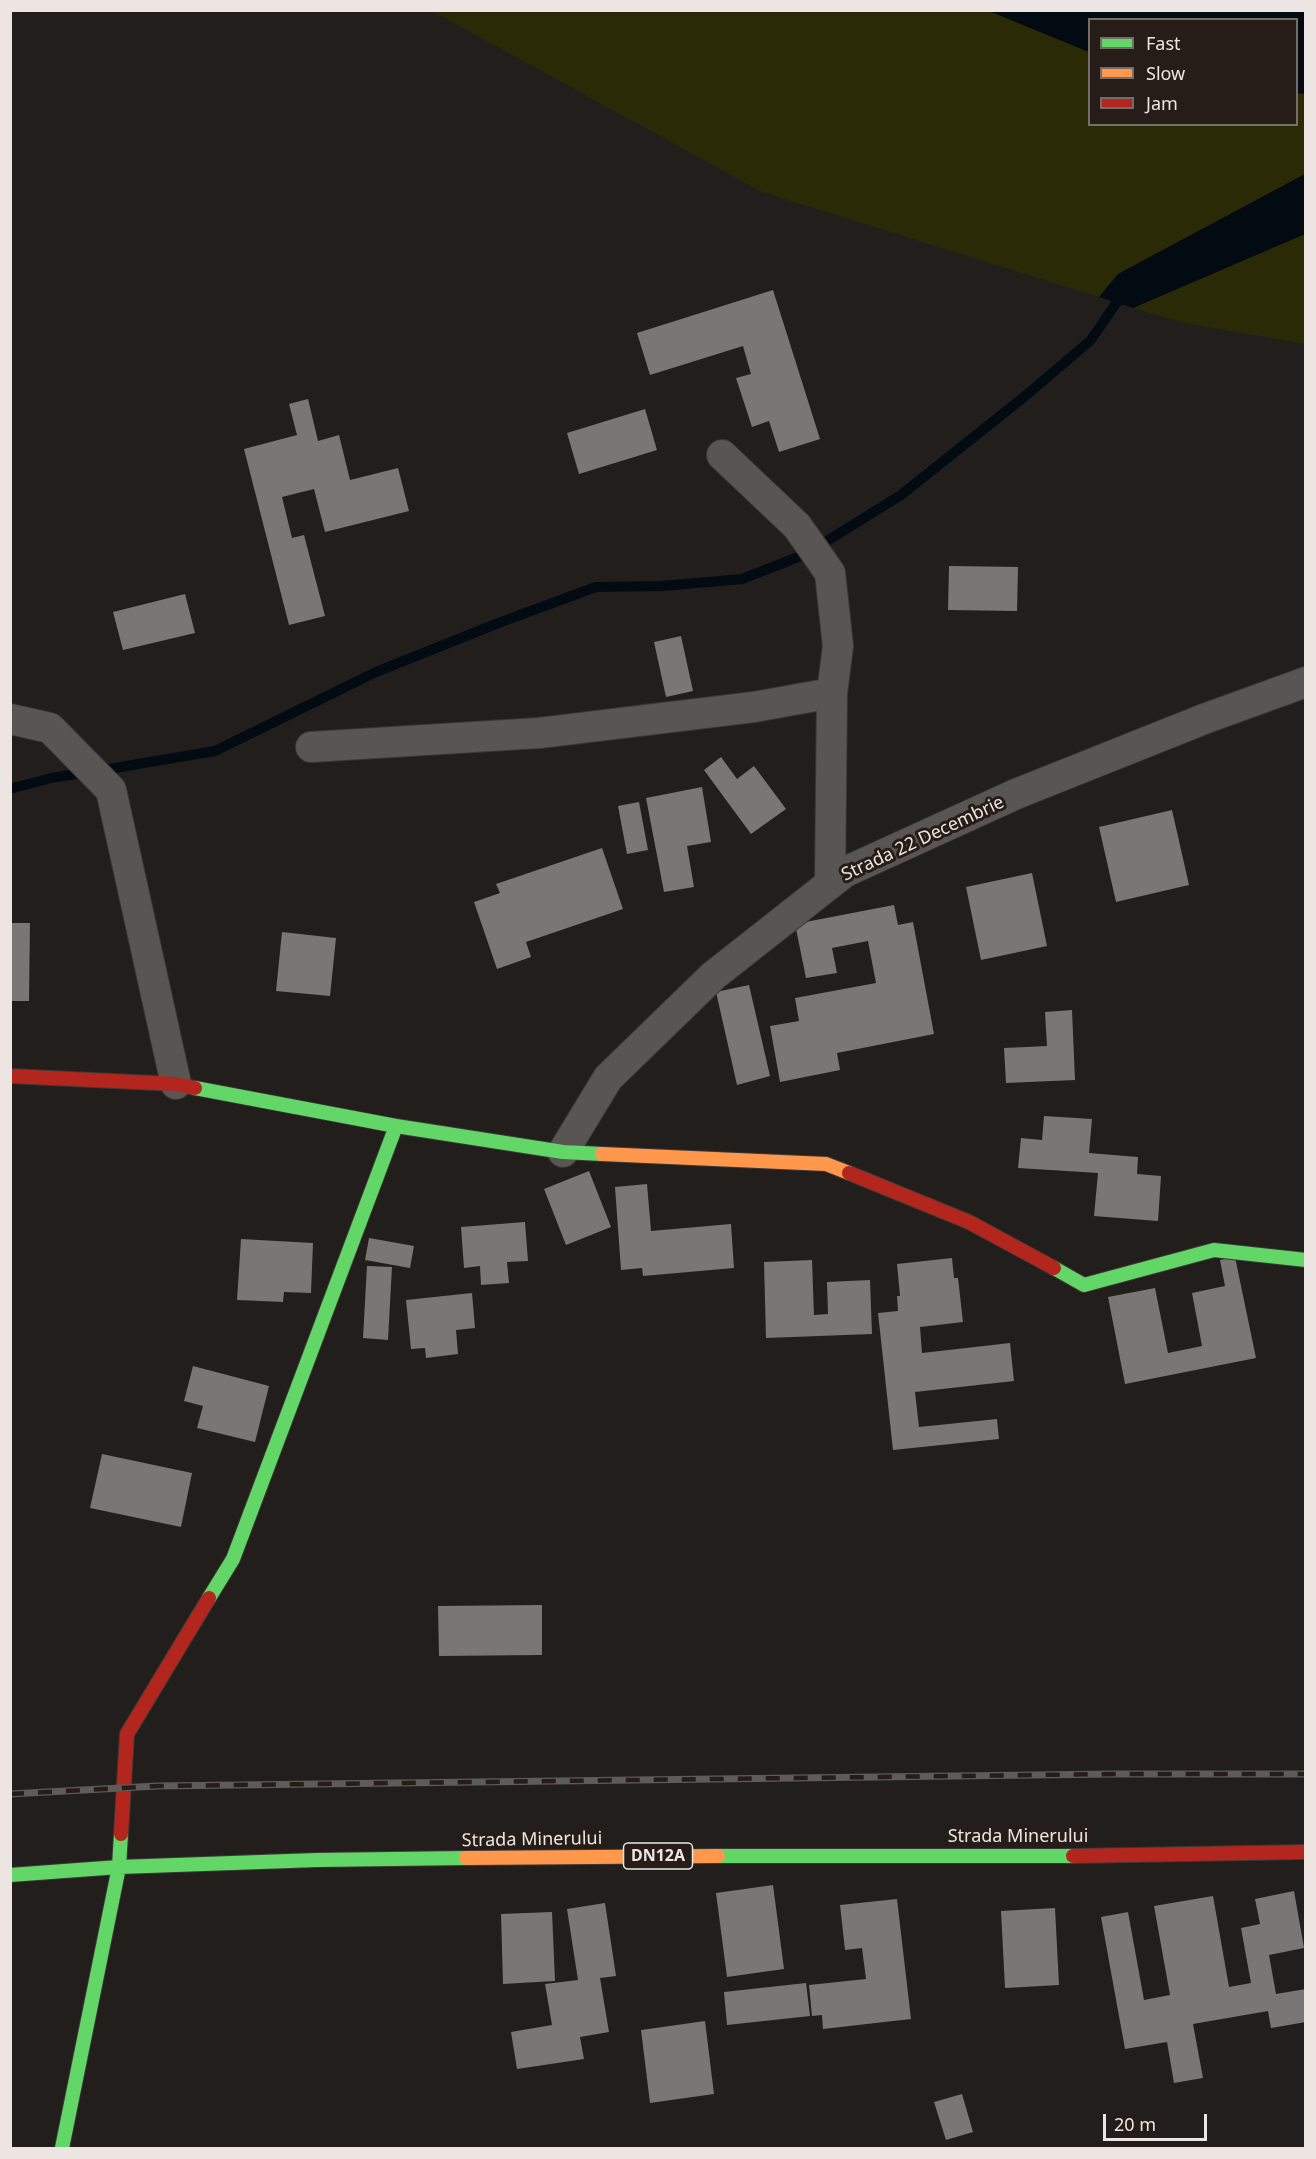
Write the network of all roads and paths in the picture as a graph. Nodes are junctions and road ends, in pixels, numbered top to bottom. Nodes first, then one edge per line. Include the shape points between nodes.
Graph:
1 (722, 455) dead end
2 (1305, 682) edge
3 (832, 693) junction
4 (10, 719) edge
5 (311, 747) dead end
6 (830, 884) junction
7 (10, 1076) edge
8 (176, 1084) junction
9 (396, 1126) junction
10 (563, 1152) junction
11 (1305, 1260) edge
12 (1305, 1852) edge
13 (119, 1867) junction
14 (10, 1875) edge
15 (62, 2148) edge

1 - 3 street via 797,526 830,573 838,646
2 - 6 street, Strada 22 Decembrie via 1016,794 845,872
3 - 5 street via 754,707 539,733
3 - 6 street
4 - 8 street via 50,728 111,790
6 - 10 street, Strada 22 Decembrie via 714,976 608,1078
7 - 8 street
8 - 9 street
9 - 10 street
9 - 13 street via 233,1559 127,1734
10 - 11 street via 826,1164 969,1222 1084,1285 1214,1250
12 - 13 street, Strada Minerului / DN12A via 771,1855
13 - 14 street, Strada Minerului / DN12A
13 - 15 street

